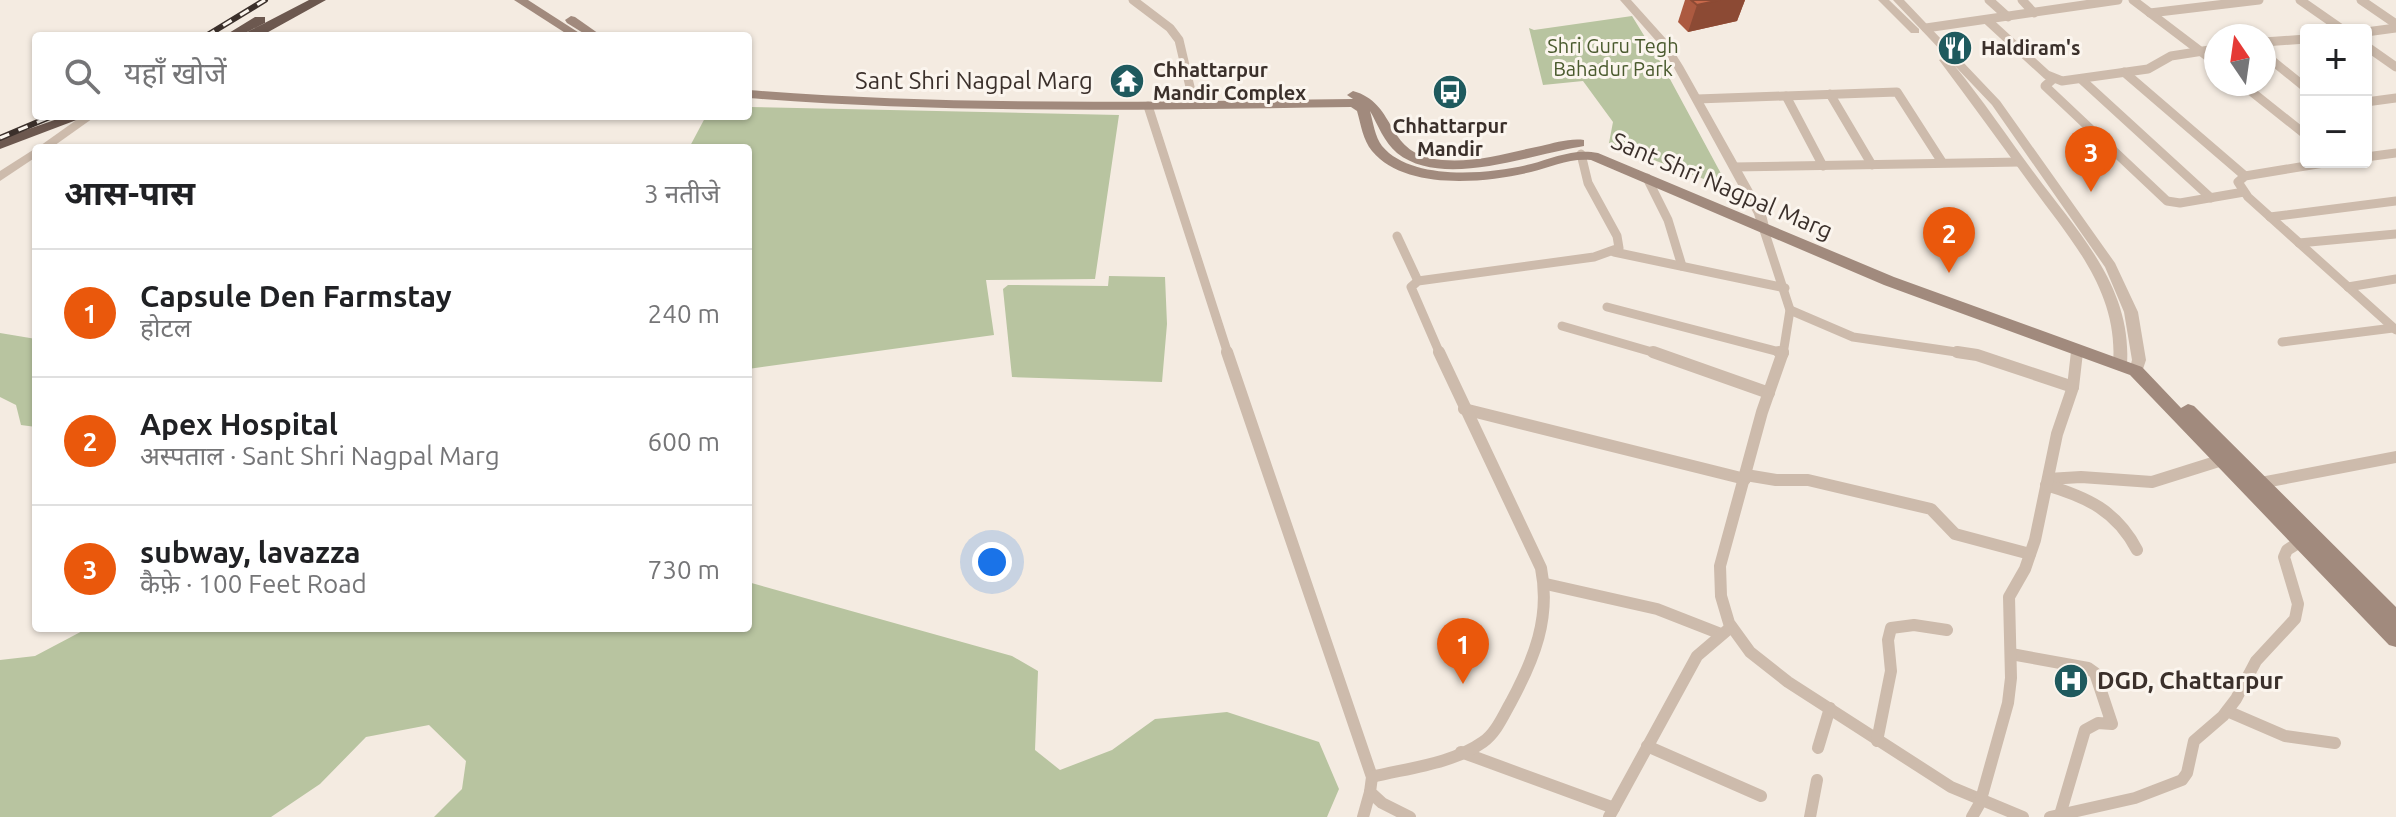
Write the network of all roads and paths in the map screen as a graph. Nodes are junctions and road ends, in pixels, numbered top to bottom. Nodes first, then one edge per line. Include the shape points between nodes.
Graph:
1 (297, 0) edge
2 (319, 0) edge
3 (520, 0) edge
4 (539, 0) edge
5 (1625, 0) edge
6 (1883, 0) edge
7 (1898, 0) edge
8 (1989, 0) edge
9 (2022, 0) edge
10 (2118, 0) edge
11 (2133, 0) edge
12 (2259, 0) edge
13 (2300, 0) edge
14 (2361, 0) edge
15 (1138, 2) edge
16 (2034, 13) junction
17 (2150, 13) junction
18 (2008, 17) junction
19 (1987, 20) junction
20 (2334, 24) edge
21 (2396, 26) edge
22 (1926, 28) junction
23 (2372, 31) edge
24 (238, 32) edge
25 (259, 32) edge
26 (572, 32) edge
27 (590, 32) edge
28 (2300, 39) edge
29 (2276, 41) edge
30 (2372, 50) edge
31 (2202, 51) joint
32 (2276, 64) edge
33 (2396, 67) edge
34 (2124, 72) junction
35 (2053, 79) junction
36 (2082, 80) junction
37 (2300, 83) edge
38 (752, 87) edge
39 (752, 94) edge
40 (1830, 94) junction
41 (1786, 96) junction
42 (2257, 96) edge
43 (915, 98) junction
44 (2396, 98) edge
45 (1697, 99) junction
46 (1193, 100) junction
47 (2372, 101) edge
48 (1148, 106) junction
49 (32, 120) edge
50 (69, 120) edge
51 (84, 120) edge
52 (2300, 130) edge
53 (0, 131) edge
54 (0, 144) edge
55 (49, 144) edge
56 (2396, 153) edge
57 (1581, 154) junction
58 (32, 155) edge
59 (2372, 156) edge
60 (1942, 162) junction
61 (2020, 162) junction
62 (1872, 165) junction
63 (1823, 166) junction
64 (1734, 167) junction
65 (2300, 167) edge
66 (2245, 176) junction
67 (0, 177) edge
68 (1647, 178) junction
69 (2244, 192) junction
70 (2211, 198) junction
71 (2396, 201) edge
72 (2270, 217) junction
73 (1761, 220) junction
74 (2396, 234) edge
75 (1397, 236) dead end
76 (2299, 243) junction
77 (1614, 252) junction
78 (1682, 266) junction
79 (2396, 279) edge
80 (1418, 281) junction
81 (2348, 287) junction
82 (1785, 288) junction
83 (1607, 307) dead end
84 (1790, 310) junction
85 (2393, 325) edge
86 (1562, 326) dead end
87 (2282, 342) dead end
88 (2077, 349) junction
89 (1783, 353) junction
90 (2120, 359) junction
91 (2137, 366) junction
92 (2073, 387) junction
93 (1769, 393) junction
94 (1464, 409) junction
95 (2396, 457) edge
96 (2222, 460) junction
97 (1745, 477) junction
98 (2047, 482) junction
99 (2260, 483) junction
100 (2300, 542) junction
101 (2137, 550) dead end
102 (2030, 554) junction
103 (1546, 584) junction
104 (2396, 619) edge
105 (1726, 630) junction
106 (1947, 630) dead end
107 (2396, 639) edge
108 (2011, 654) junction
109 (1830, 708) junction
110 (2227, 711) junction
111 (1877, 741) junction
112 (2335, 743) dead end
113 (1647, 746) junction
114 (1818, 748) dead end
115 (1461, 752) junction
116 (1372, 777) junction
117 (1817, 780) dead end
118 (1370, 792) junction
119 (1761, 796) dead end
120 (1980, 803) junction
121 (1612, 812) edge
122 (2055, 816) edge
123 (1363, 817) edge
124 (1410, 817) edge
125 (1810, 817) edge
126 (1972, 817) edge
127 (2023, 817) edge

1 - 24 highway
2 - 25 highway
3 - 26 main road
4 - 27 main road
5 - 45 street via 1662,41
6 - 61 street via 1973,94
7 - 22 street
8 - 18 street
9 - 16 street
10 - 16 street
11 - 17 street
12 - 17 street
13 - 20 street
14 - 21 street
15 - 46 street via 1179,40
16 - 18 street
17 - 31 street
18 - 19 street
19 - 22 street
19 - 35 street
21 - 23 street
22 - 91 street via 1996,103 2111,266 2131,312
28 - 29 street
30 - 33 street
31 - 34 street
32 - 37 street
34 - 36 street
34 - 66 street
35 - 36 street
35 - 70 street via 2045,86 2160,197 2173,203
36 - 70 street
38 - 43 main road, Sant Shri Nagpal Marg
39 - 43 main road, Sant Shri Nagpal Marg via 834,102
40 - 41 street
40 - 60 street via 1897,92
40 - 62 street
41 - 45 street
41 - 63 street
42 - 52 street
43 - 46 main road, Sant Shri Nagpal Marg
43 - 48 main road, Sant Shri Nagpal Marg
44 - 47 street
45 - 64 street
46 - 48 main road, Sant Shri Nagpal Marg
46 - 57 main road, Sant Shri Nagpal Marg via 1354,103 1363,109 1378,149 1408,172 1425,175 1521,170
46 - 73 main road, Sant Shri Nagpal Marg via 1300,94 1364,97 1375,105 1394,144 1426,162 1468,162 1565,144 1595,145
48 - 116 street
49 - 53 highway
50 - 54 highway
51 - 55 street
56 - 59 street
57 - 68 main road, Sant Shri Nagpal Marg
57 - 77 street via 1588,183 1620,245
58 - 67 street
60 - 61 street
60 - 62 street
61 - 90 street via 2066,221 2105,284
62 - 63 street
63 - 64 street
64 - 73 street
65 - 66 street
66 - 69 street via 2238,182
68 - 73 main road, Sant Shri Nagpal Marg
68 - 78 street
69 - 70 street
69 - 72 street
71 - 72 street
72 - 76 street
73 - 82 street
73 - 88 main road, Sant Shri Nagpal Marg via 1889,281
73 - 90 main road, Sant Shri Nagpal Marg
74 - 76 street
75 - 80 street
76 - 81 street
77 - 78 street
77 - 80 street
78 - 82 street
79 - 81 street
80 - 94 street via 1411,291
81 - 85 street
82 - 84 street
83 - 89 street
84 - 89 street
84 - 92 street via 1853,337 1977,355
85 - 87 street
86 - 93 street
88 - 90 main road, Sant Shri Nagpal Marg
88 - 92 street
89 - 93 street
90 - 91 main road, Sant Shri Nagpal Marg
91 - 96 main road, Sant Shri Nagpal Marg
91 - 99 main road, Sant Shri Nagpal Marg
92 - 98 street
93 - 97 street
94 - 97 street
94 - 103 street
95 - 99 street
96 - 98 street via 2152,482 2081,477
96 - 100 main road, Sant Shri Nagpal Marg
97 - 102 street via 1808,480 1931,509 1948,531
97 - 105 street via 1719,577
98 - 101 street via 2103,505 2130,532
98 - 102 street
99 - 104 main road, Sant Shri Nagpal Marg
100 - 107 main road, Sant Shri Nagpal Marg
100 - 110 street via 2284,557 2298,604 2295,619 2256,661
102 - 108 street via 2009,597
103 - 105 street
103 - 115 street via 1544,625 1519,687 1495,729
105 - 109 street via 1753,656
105 - 113 street via 1697,656
106 - 111 street via 1891,628 1891,671
108 - 120 street via 2008,703
108 - 122 street via 2088,668 2095,673 2112,724 2098,723 2085,730
109 - 111 street
109 - 114 street
110 - 112 street via 2285,736
110 - 122 street via 2194,741 2187,773 2176,784
111 - 120 street
113 - 119 street
113 - 121 street
115 - 116 street
115 - 121 street
116 - 118 street
117 - 125 street
118 - 123 street
118 - 124 street
120 - 126 street
120 - 127 street

